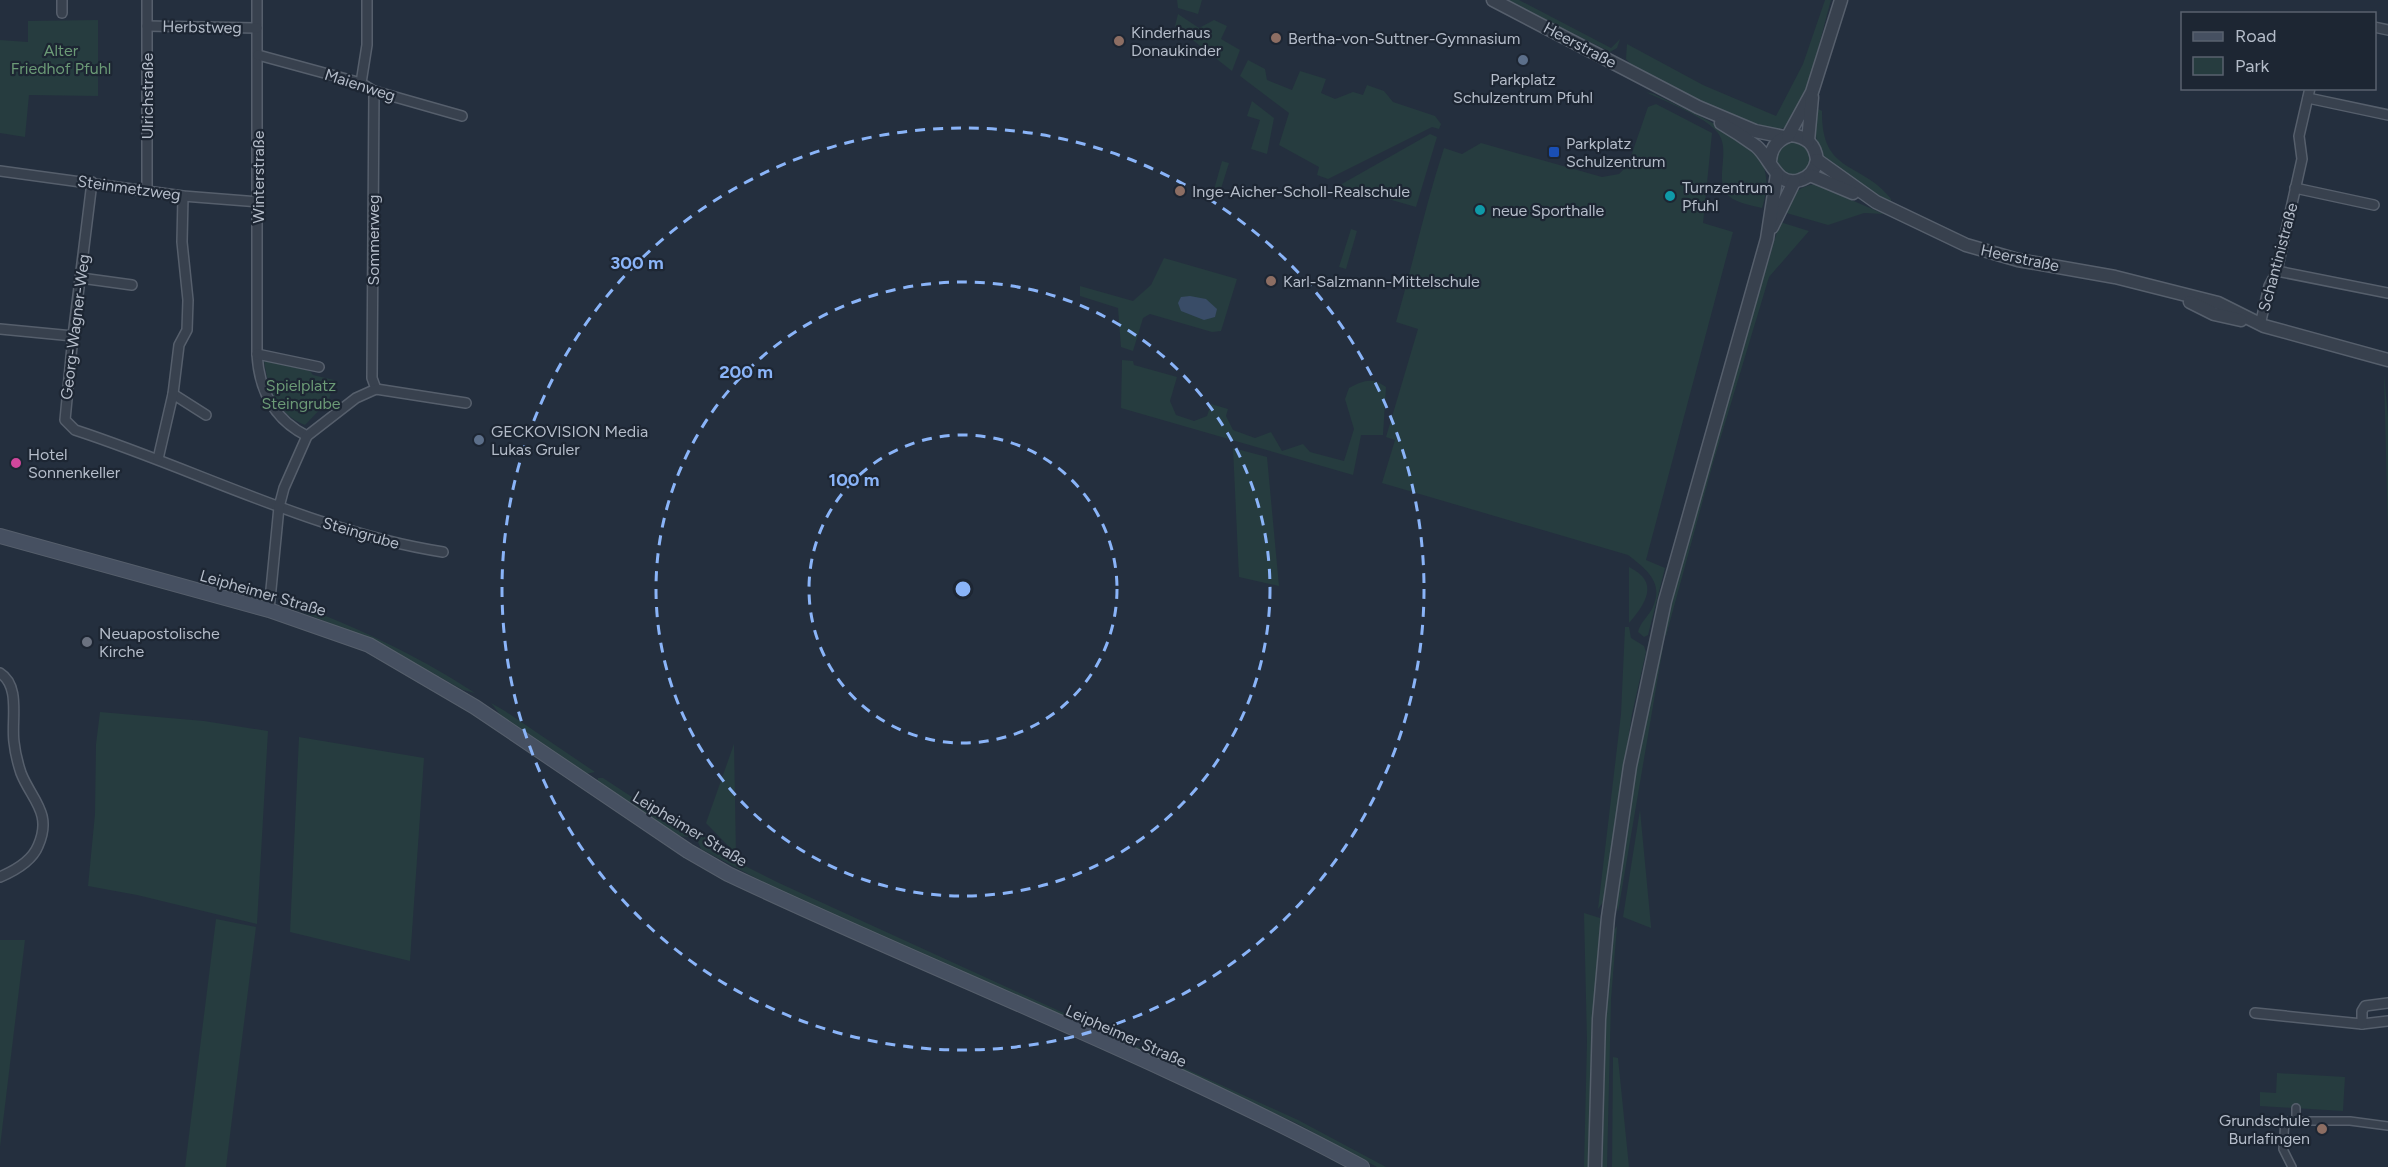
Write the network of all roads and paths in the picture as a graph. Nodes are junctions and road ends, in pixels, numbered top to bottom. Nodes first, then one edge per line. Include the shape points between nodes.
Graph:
1 (62, 0) edge
2 (147, 0) edge
3 (257, 0) edge
4 (367, 0) edge
5 (1493, 0) edge
6 (1841, 0) edge
7 (62, 13) dead end
8 (147, 26) junction
9 (257, 28) junction
10 (258, 55) junction
11 (361, 83) junction
12 (374, 91) junction
13 (1812, 92) junction
14 (2309, 93) edge
15 (1698, 107) junction
16 (2388, 115) edge
17 (462, 116) dead end
18 (1786, 137) junction
19 (1809, 141) junction
20 (1817, 160) junction
21 (1770, 161) junction
22 (0, 171) edge
23 (1777, 174) junction
24 (1810, 175) junction
25 (92, 182) junction
26 (1794, 182) junction
27 (2295, 188) junction
28 (147, 191) junction
29 (183, 196) junction
30 (258, 202) junction
31 (1876, 202) junction
32 (2374, 205) dead end
33 (1767, 239) junction
34 (2277, 271) junction
35 (81, 278) junction
36 (132, 285) dead end
37 (2388, 293) edge
38 (2257, 324) junction
39 (0, 328) edge
40 (72, 336) junction
41 (257, 354) junction
42 (2388, 360) edge
43 (319, 367) dead end
44 (376, 389) junction
45 (173, 394) junction
46 (466, 403) dead end
47 (206, 415) dead end
48 (307, 436) junction
49 (158, 459) junction
50 (279, 507) junction
51 (0, 536) edge
52 (443, 552) dead end
53 (269, 610) junction
54 (0, 673) edge
55 (0, 877) edge
56 (2388, 1003) edge
57 (2255, 1013) dead end
58 (2388, 1021) edge
59 (2362, 1024) junction
60 (2296, 1108) dead end
61 (2296, 1121) junction
62 (2388, 1126) edge
63 (1362, 1167) edge
64 (1596, 1167) edge
65 (2292, 1167) edge

1 - 7 street
2 - 8 street, Ulrichstraße
3 - 9 street, Winterstraße
4 - 11 street via 367,45
5 - 15 street, Heerstraße
6 - 13 street
8 - 9 street, Herbstweg
8 - 28 street, Ulrichstraße
9 - 10 street, Winterstraße
10 - 11 street, Maienweg
10 - 30 street, Winterstraße
11 - 12 street, Maienweg
12 - 17 street, Maienweg
12 - 44 street, Sommerweg via 372,378
13 - 18 street
13 - 19 street
14 - 16 street, Schantinistraße
14 - 27 street, Schantinistraße via 2299,136 2302,159
15 - 18 street, Heerstraße via 1755,131
15 - 21 street, Heerstraße via 1757,147
18 - 19 street via 1799,136
18 - 21 street via 1772,148
19 - 20 street
20 - 24 street
20 - 31 street, Heerstraße
21 - 23 street, Heerstraße
22 - 25 street, Steinmetzweg
23 - 26 street
23 - 33 street
24 - 26 street
24 - 31 street, Heerstraße
25 - 28 street, Steinmetzweg
25 - 35 street, Georg-Wagner-Weg
26 - 33 street
27 - 32 street, Schantinistraße
27 - 34 street, Schantinistraße
28 - 29 street, Steinmetzweg
29 - 30 street, Steinmetzweg
29 - 45 street via 187,330 179,345
30 - 41 street, Winterstraße
31 - 38 street, Heerstraße via 1990,253 2115,277 2218,303
33 - 64 street via 1665,601 1630,766 1608,917 1599,1018
34 - 37 street
34 - 38 street, Schantinistraße
35 - 36 street
35 - 40 street, Georg-Wagner-Weg
38 - 42 street, Heerstraße
39 - 40 street
40 - 49 street, Georg-Wagner-Weg via 65,420 75,430
41 - 43 street
41 - 48 street, Winterstraße via 260,386 278,414
44 - 46 street
44 - 48 street via 356,398
45 - 47 street
45 - 49 street
48 - 50 street
49 - 50 street, Georg-Wagner-Weg
50 - 52 street, Steingrube via 398,544
50 - 53 street
51 - 53 main road, Leipheimer Straße
53 - 63 main road, Leipheimer Straße via 333,631 405,664 500,723 688,851 728,873 1123,1051
54 - 55 street via 13,690 14,742 21,774 37,799 43,821 38,846 25,864
56 - 59 street via 2365,1006
57 - 59 street
58 - 59 street
60 - 61 street
61 - 62 street
61 - 65 street via 2285,1121 2283,1149

